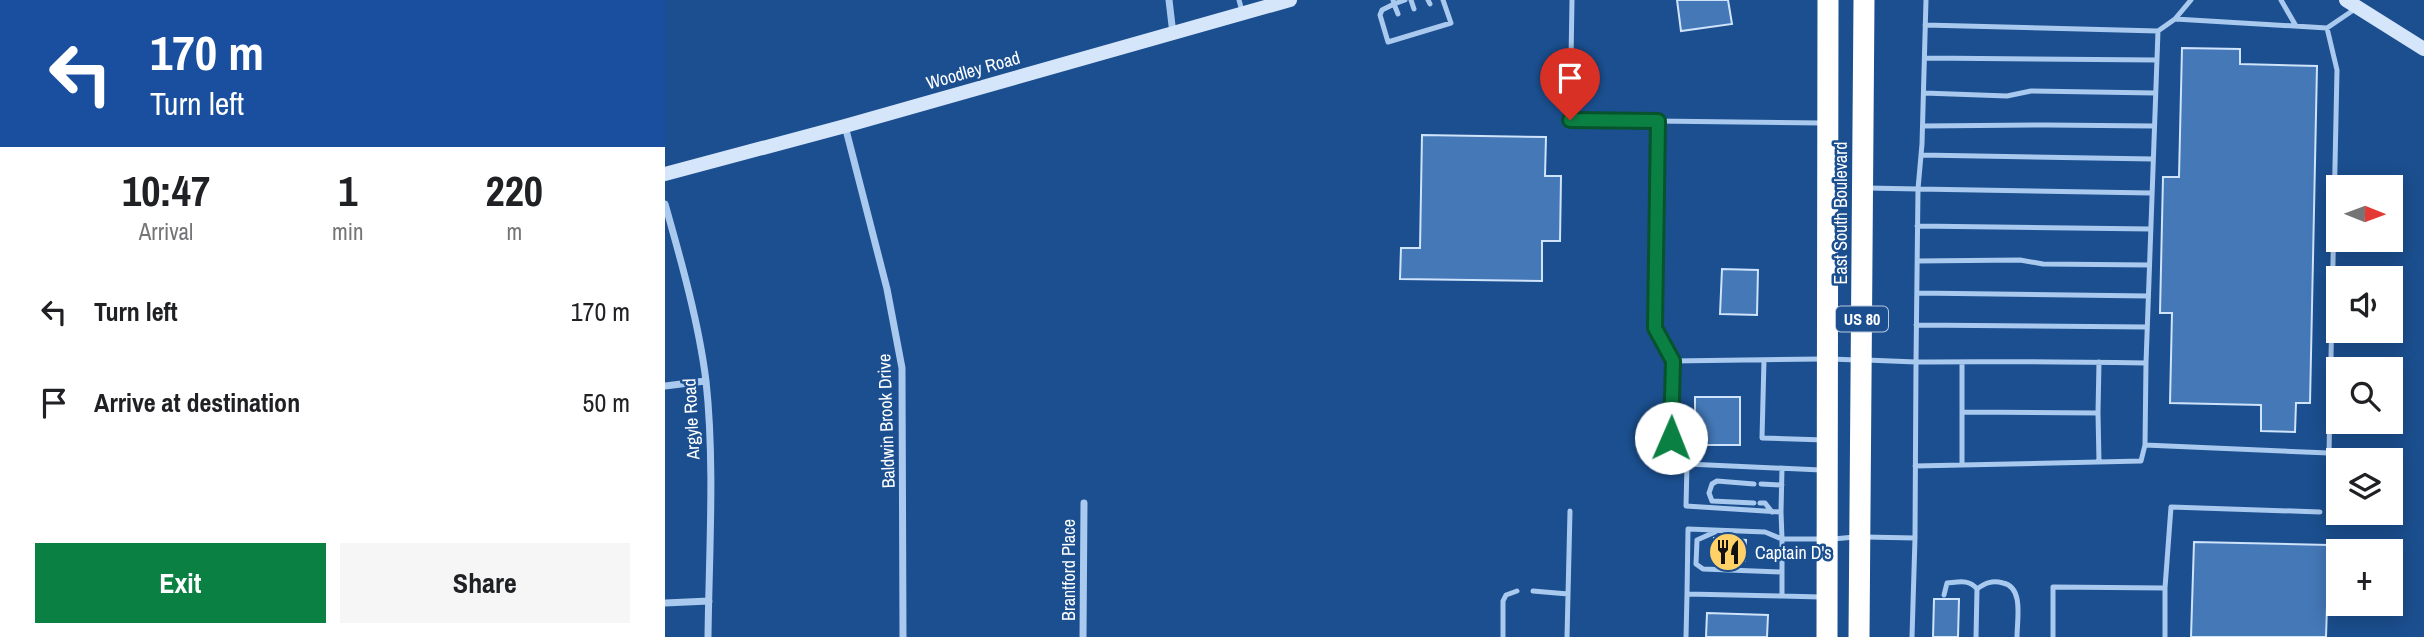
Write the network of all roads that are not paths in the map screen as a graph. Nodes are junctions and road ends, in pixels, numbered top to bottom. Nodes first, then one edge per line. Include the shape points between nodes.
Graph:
1 (1169, 0) edge
2 (1290, 0) edge
3 (1405, 0) edge
4 (1411, 0) edge
5 (1443, 0) edge
6 (1572, 0) edge
7 (1828, 0) edge
8 (1864, 0) edge
9 (1926, 0) edge
10 (2191, 0) edge
11 (2281, 0) edge
12 (1394, 2) edge
13 (1260, 4) edge
14 (2352, 4) edge
15 (1241, 7) edge
16 (1414, 9) dead end
17 (1398, 14) dead end
18 (1434, 18) dead end
19 (2175, 19) junction
20 (1418, 23) dead end
21 (1925, 25) junction
22 (2296, 26) junction
23 (1402, 27) dead end
24 (1438, 27) junction
25 (2327, 28) junction
26 (2158, 31) junction
27 (1420, 32) junction
28 (1173, 34) junction
29 (1406, 37) junction
30 (2424, 49) edge
31 (1926, 58) junction
32 (2157, 60) junction
33 (1924, 93) junction
34 (2155, 93) junction
35 (1658, 121) junction
36 (1829, 124) junction
37 (845, 126) junction
38 (1923, 126) junction
39 (2154, 127) junction
40 (1921, 155) junction
41 (2153, 159) junction
42 (665, 174) edge
43 (1863, 187) junction
44 (1918, 189) junction
45 (2151, 193) junction
46 (665, 204) edge
47 (1917, 226) junction
48 (2150, 229) junction
49 (1917, 261) junction
50 (2149, 265) junction
51 (1917, 293) junction
52 (2148, 296) junction
53 (1916, 325) junction
54 (2147, 327) junction
55 (1828, 359) junction
56 (1764, 360) junction
57 (1862, 360) junction
58 (1673, 361) junction
59 (1916, 362) junction
60 (1962, 362) junction
61 (2099, 362) junction
62 (2146, 363) junction
63 (705, 381) junction
64 (665, 386) edge
65 (1962, 412) junction
66 (2098, 413) junction
67 (1671, 438) dead end
68 (1827, 440) junction
69 (2145, 445) junction
70 (2099, 462) junction
71 (1717, 465) junction
72 (1962, 465) junction
73 (1915, 466) junction
74 (1782, 468) junction
75 (1827, 470) junction
76 (1717, 481) junction
77 (1781, 485) junction
78 (1084, 503) dead end
79 (1570, 511) dead end
80 (1772, 512) junction
81 (1781, 512) junction
82 (2320, 512) dead end
83 (1717, 531) junction
84 (1860, 536) junction
85 (1915, 538) junction
86 (1782, 539) junction
87 (1828, 540) junction
88 (1782, 572) junction
89 (2165, 588) junction
90 (1977, 589) junction
91 (1533, 591) dead end
92 (1517, 592) dead end
93 (1568, 594) junction
94 (1687, 594) junction
95 (1944, 595) dead end
96 (1782, 596) junction
97 (1827, 597) junction
98 (709, 601) junction
99 (665, 603) edge
100 (708, 637) edge
101 (903, 637) edge
102 (1083, 637) edge
103 (1503, 637) edge
104 (1567, 637) edge
105 (1686, 637) edge
106 (1827, 637) edge
107 (1859, 637) edge
108 (1912, 637) edge
109 (1976, 637) edge
110 (2017, 637) edge
111 (2053, 637) edge
112 (2165, 637) edge

1 - 28 street
2 - 13 street, Woodley Road
3 - 12 lane
4 - 16 lane
5 - 24 lane via 1451,23
6 - 35 lane via 1570,120
7 - 36 highway, East South Boulevard / US 80
8 - 43 highway, East South Boulevard / US 80
9 - 21 lane
10 - 19 lane
11 - 22 lane
12 - 17 lane
12 - 29 lane via 1381,15 1388,42
13 - 15 street, Woodley Road
14 - 25 lane
14 - 30 street
15 - 28 street, Woodley Road
18 - 24 lane
19 - 22 lane
19 - 26 lane
20 - 27 lane
21 - 26 lane
21 - 31 lane
22 - 25 lane
23 - 29 lane
24 - 27 lane
25 - 69 lane via 2337,70 2329,453
26 - 32 lane
27 - 29 lane
28 - 37 street, Woodley Road
31 - 32 lane
31 - 33 lane
32 - 34 lane
33 - 34 lane
33 - 38 lane
34 - 39 lane
35 - 36 lane
35 - 58 lane via 1655,328
36 - 55 highway, East South Boulevard / US 80
37 - 42 street, Woodley Road
37 - 101 street, Baldwin Brook Drive via 887,289 902,368
38 - 39 lane
38 - 40 lane
39 - 41 lane
40 - 41 lane
40 - 44 lane
41 - 45 lane
43 - 44 lane
43 - 57 highway, East South Boulevard / US 80
44 - 45 lane
44 - 47 lane
45 - 48 lane
46 - 63 street, Argyle Road
47 - 48 lane
47 - 49 lane
48 - 50 lane
49 - 50 lane
49 - 51 lane
50 - 52 lane
51 - 52 lane
51 - 53 lane
52 - 54 lane
53 - 54 lane
53 - 59 lane
54 - 62 lane
55 - 56 lane
55 - 57 lane
55 - 68 highway, East South Boulevard / US 80
56 - 58 lane
56 - 68 lane via 1762,438
57 - 59 lane
57 - 84 highway, East South Boulevard / US 80
58 - 67 lane
59 - 60 lane
59 - 73 lane
60 - 61 lane
60 - 65 lane
61 - 62 lane
61 - 66 lane
62 - 69 lane
63 - 64 street
63 - 98 street, Argyle Road
65 - 66 lane
65 - 72 lane
66 - 70 lane
68 - 75 highway, East South Boulevard / US 80
69 - 70 lane via 2141,461
70 - 72 lane
71 - 74 lane
71 - 76 lane
71 - 80 lane via 1687,464 1686,506
72 - 73 lane
73 - 85 lane
74 - 75 lane
74 - 77 lane
75 - 87 highway, East South Boulevard / US 80
76 - 77 lane
76 - 80 lane via 1709,488 1713,501 1765,503
77 - 81 lane
78 - 102 street, Brantford Place
79 - 93 lane
80 - 81 lane
81 - 86 lane
82 - 89 lane via 2171,507
83 - 86 lane via 1765,532
83 - 88 lane via 1697,540 1698,567
83 - 94 lane via 1688,529
84 - 85 lane
84 - 87 lane
84 - 107 highway, East South Boulevard / US 80
85 - 108 lane
86 - 87 lane
86 - 88 lane
87 - 97 highway, East South Boulevard / US 80
88 - 96 lane
89 - 111 lane via 2053,587
89 - 112 lane
90 - 95 lane via 1966,581 1947,583
90 - 109 lane
90 - 110 lane via 1995,581 2015,589
91 - 93 lane
92 - 103 lane via 1503,601
93 - 104 lane
94 - 96 lane
94 - 105 lane
96 - 97 lane
97 - 106 highway, East South Boulevard / US 80
98 - 99 street
98 - 100 street, Argyle Road

